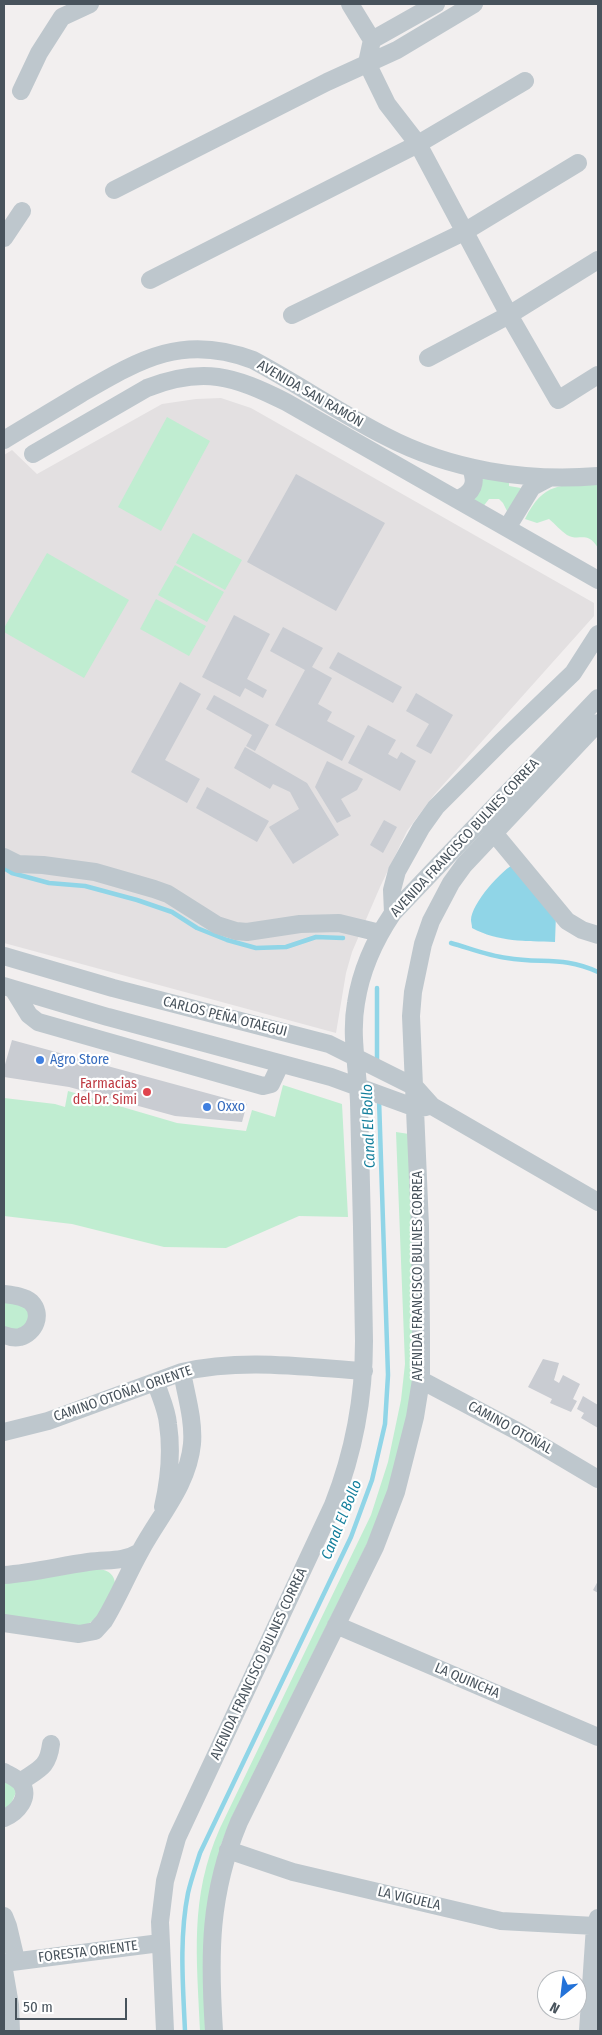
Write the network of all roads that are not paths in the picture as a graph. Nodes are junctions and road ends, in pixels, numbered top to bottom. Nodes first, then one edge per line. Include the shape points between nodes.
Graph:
1 (90, 4) edge
2 (350, 4) edge
3 (436, 4) edge
4 (474, 4) edge
5 (372, 40) junction
6 (368, 63) junction
7 (525, 81) dead end
8 (21, 91) dead end
9 (418, 144) junction
10 (578, 163) dead end
11 (114, 190) dead end
12 (22, 211) dead end
13 (464, 232) junction
14 (4, 238) edge
15 (598, 260) edge
16 (150, 280) dead end
17 (292, 315) dead end
18 (510, 315) junction
19 (428, 358) dead end
20 (598, 375) edge
21 (33, 423) junction
22 (74, 430) junction
23 (4, 440) edge
24 (33, 454) dead end
25 (470, 467) junction
26 (598, 476) edge
27 (552, 477) junction
28 (457, 499) junction
29 (507, 528) junction
30 (598, 580) edge
31 (598, 634) edge
32 (598, 698) edge
33 (598, 723) edge
34 (494, 833) junction
35 (4, 857) edge
36 (393, 913) junction
37 (380, 933) junction
38 (598, 935) edge
39 (4, 956) edge
40 (83, 979) junction
41 (8, 988) edge
42 (113, 988) junction
43 (76, 1008) junction
44 (108, 1017) junction
45 (362, 1060) junction
46 (280, 1064) junction
47 (409, 1083) junction
48 (363, 1087) junction
49 (424, 1107) junction
50 (598, 1202) edge
51 (4, 1294) edge
52 (4, 1336) edge
53 (364, 1371) junction
54 (182, 1372) junction
55 (421, 1380) junction
56 (156, 1382) junction
57 (4, 1432) edge
58 (598, 1479) edge
59 (161, 1515) junction
60 (140, 1552) junction
61 (100, 1561) junction
62 (4, 1575) edge
63 (122, 1586) junction
64 (4, 1623) edge
65 (336, 1626) junction
66 (598, 1737) edge
67 (51, 1744) dead end
68 (4, 1772) edge
69 (20, 1782) junction
70 (4, 1818) edge
71 (228, 1850) junction
72 (4, 1916) edge
73 (596, 1922) edge
74 (160, 1943) junction
75 (8, 1964) edge
76 (11, 2031) edge
77 (165, 2031) edge
78 (214, 2031) edge
79 (588, 2031) edge

1 - 8 street via 62,17 39,53
2 - 5 street
3 - 5 street
4 - 6 street via 397,50
5 - 6 street
6 - 9 street via 387,104
6 - 11 street
7 - 9 street
9 - 13 street
9 - 16 street
10 - 13 street
12 - 14 street
13 - 17 street
13 - 18 street
15 - 18 street
18 - 19 street
18 - 20 street via 558,400
21 - 22 street
21 - 23 street, AVENIDA SAN RAMÓN
21 - 25 street, AVENIDA SAN RAMÓN via 137,362 182,350 217,350 254,360 386,437
22 - 24 street, AVENIDA SAN RAMÓN
22 - 28 street, AVENIDA SAN RAMÓN via 162,382 195,376 228,378 286,402
25 - 27 street, AVENIDA SAN RAMÓN
25 - 28 street via 474,475 471,491
26 - 27 street, AVENIDA SAN RAMÓN
27 - 29 street via 532,487
28 - 29 street, AVENIDA SAN RAMÓN
29 - 30 street, AVENIDA SAN RAMÓN
31 - 36 street via 573,673 436,807 397,870 392,890
32 - 36 street, AVENIDA FRANCISCO BULNES CORREA
33 - 34 street, AVENIDA FRANCISCO BULNES CORREA
34 - 38 street via 567,921
34 - 47 street, AVENIDA FRANCISCO BULNES CORREA via 452,883 437,908 423,944 412,1000
35 - 37 street via 18,864 43,864 95,872 154,889 168,894 217,925 236,931 339,923
36 - 37 street, AVENIDA FRANCISCO BULNES CORREA
37 - 45 street, AVENIDA FRANCISCO BULNES CORREA via 359,985 354,1026
39 - 40 street, CARLOS PEÑA OTAEGUI
40 - 42 street, CARLOS PEÑA OTAEGUI
40 - 43 street via 88,995
41 - 43 street, CARLOS PEÑA OTAEGUI
41 - 46 street via 29,1016 38,1022 263,1086 271,1084
42 - 44 street via 104,998 104,1011
42 - 45 street, CARLOS PEÑA OTAEGUI via 329,1044
43 - 44 street, CARLOS PEÑA OTAEGUI
44 - 46 street, CARLOS PEÑA OTAEGUI
45 - 47 street, CARLOS PEÑA OTAEGUI
45 - 48 street, AVENIDA FRANCISCO BULNES CORREA
46 - 48 street, CARLOS PEÑA OTAEGUI
47 - 49 street, CARLOS PEÑA OTAEGUI
48 - 49 street, CARLOS PEÑA OTAEGUI
48 - 53 street, AVENIDA FRANCISCO BULNES CORREA
49 - 50 street, CARLOS PEÑA OTAEGUI
49 - 55 street, AVENIDA FRANCISCO BULNES CORREA via 420,1226
51 - 52 street via 20,1296 31,1302 37,1322 19,1338
53 - 54 street, CAMINO OTOÑAL ORIENTE via 242,1364
53 - 74 street, AVENIDA FRANCISCO BULNES CORREA via 357,1430 334,1506 177,1838 164,1888
54 - 56 street, CAMINO OTOÑAL ORIENTE
54 - 59 street via 192,1444 185,1474
55 - 58 street, CAMINO OTOÑAL
55 - 65 street, AVENIDA FRANCISCO BULNES CORREA via 406,1455 392,1501 363,1573
56 - 57 street, CAMINO OTOÑAL ORIENTE via 48,1421
56 - 59 street via 168,1422 169,1441 168,1477
59 - 60 street
60 - 61 street via 122,1560
60 - 63 street
61 - 62 street
61 - 63 street via 115,1568
63 - 64 street via 104,1621 87,1634
65 - 66 street, LA QUINCHA
65 - 71 street, AVENIDA FRANCISCO BULNES CORREA
67 - 69 street via 49,1758 41,1768
68 - 69 street
69 - 70 street via 24,1790 23,1800 19,1808
71 - 73 street, LA VIGUELA via 293,1872 501,1921
71 - 78 street, AVENIDA FRANCISCO BULNES CORREA via 214,1904 211,1931
72 - 75 street via 8,1926
73 - 79 street
74 - 75 street, FORESTA ORIENTE
74 - 77 street, AVENIDA FRANCISCO BULNES CORREA
75 - 76 street

